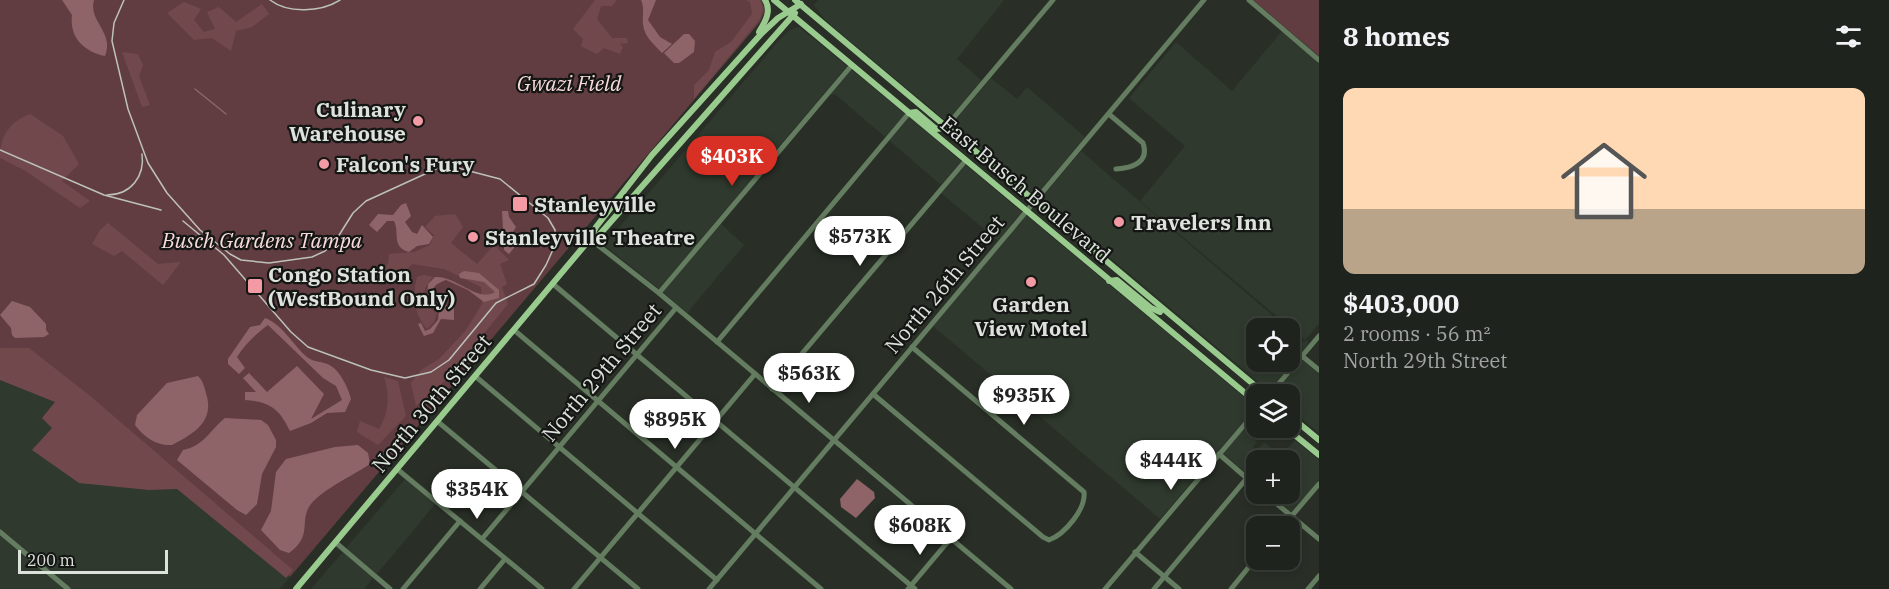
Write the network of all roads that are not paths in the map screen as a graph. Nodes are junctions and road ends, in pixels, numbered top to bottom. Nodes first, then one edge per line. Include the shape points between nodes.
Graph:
1 (765, 0) edge
2 (774, 0) edge
3 (1053, 0) edge
4 (1204, 0) edge
5 (1249, 0) edge
6 (800, 2) edge
7 (791, 14) junction
8 (750, 46) junction
9 (1319, 60) edge
10 (852, 65) junction
11 (909, 113) junction
12 (1110, 115) junction
13 (945, 128) junction
14 (966, 160) junction
15 (1116, 169) dead end
16 (1034, 203) junction
17 (1026, 211) junction
18 (590, 239) junction
19 (1109, 281) junction
20 (553, 284) junction
21 (659, 293) junction
22 (676, 308) junction
23 (1166, 314) junction
24 (514, 330) junction
25 (1319, 336) edge
26 (717, 342) junction
27 (912, 347) junction
28 (637, 354) junction
29 (1302, 356) junction
30 (1319, 370) edge
31 (755, 374) junction
32 (475, 376) junction
33 (1253, 384) edge
34 (1278, 384) edge
35 (772, 389) junction
36 (873, 394) junction
37 (1246, 394) edge
38 (598, 401) junction
39 (716, 420) junction
40 (437, 421) junction
41 (1246, 423) edge
42 (1300, 424) edge
43 (1298, 438) edge
44 (834, 440) junction
45 (1319, 440) edge
46 (560, 447) junction
47 (1219, 454) junction
48 (1319, 455) edge
49 (677, 466) junction
50 (397, 469) junction
51 (1246, 477) edge
52 (1246, 479) edge
53 (1319, 484) edge
54 (794, 487) junction
55 (522, 492) junction
56 (1277, 504) edge
57 (638, 513) junction
58 (1291, 516) joint
59 (460, 521) junction
60 (1300, 523) edge
61 (0, 532) edge
62 (755, 534) junction
63 (951, 538) junction
64 (482, 539) junction
65 (1319, 539) edge
66 (335, 542) junction
67 (1135, 552) junction
68 (601, 558) junction
69 (506, 559) junction
70 (1247, 570) edge
71 (1164, 576) junction
72 (1319, 576) edge
73 (717, 580) junction
74 (911, 588) edge
75 (68, 589) edge
76 (296, 589) edge
77 (390, 589) edge
78 (403, 589) edge
79 (480, 589) edge
80 (542, 589) edge
81 (574, 589) edge
82 (638, 589) edge
83 (709, 589) edge
84 (821, 589) edge
85 (1011, 589) edge
86 (1104, 589) edge
87 (1154, 589) edge
88 (1179, 589) edge
89 (1231, 589) edge
90 (1308, 589) edge

1 - 8 main road via 767,19
2 - 7 main road, East Busch Boulevard
3 - 13 street
4 - 12 street, North 26th Street
5 - 9 street
6 - 7 main road, North 30th Street
6 - 13 main road, East Busch Boulevard
7 - 8 main road, North 30th Street
7 - 10 main road, East Busch Boulevard
7 - 18 main road, North 30th Street via 663,164 600,234
8 - 18 main road, North 30th Street via 652,155
10 - 11 main road, East Busch Boulevard
10 - 21 street, North 29th Street
11 - 13 main road via 916,112 936,129
11 - 14 main road, East Busch Boulevard
11 - 26 street
12 - 15 street via 1143,143 1145,150 1136,166
12 - 16 street, North 26th Street
13 - 16 main road, East Busch Boulevard
14 - 17 main road, East Busch Boulevard
14 - 35 street
16 - 17 street, North 26th Street
16 - 23 main road, East Busch Boulevard
17 - 19 main road, East Busch Boulevard
17 - 27 street, North 26th Street
18 - 20 main road, North 30th Street
18 - 21 street
19 - 23 main road via 1117,280 1151,308
19 - 37 main road, East Busch Boulevard
20 - 24 main road, North 30th Street
20 - 28 street
21 - 22 street
22 - 26 street
22 - 28 street, North 29th Street
23 - 33 main road, East Busch Boulevard
24 - 32 main road, North 30th Street
24 - 38 street
25 - 29 street
26 - 31 street
27 - 36 street, North 26th Street
27 - 36 street via 1084,492 1084,502 1072,520 1057,537 1043,537
28 - 38 street, North 29th Street
28 - 39 street
29 - 30 street
29 - 34 street
31 - 35 street
31 - 39 street
32 - 40 main road, North 30th Street
32 - 46 street
35 - 44 street
36 - 44 street, North 26th Street
38 - 46 street, North 29th Street
38 - 49 street
39 - 49 street
39 - 54 street
40 - 50 main road, North 30th Street
40 - 55 street
41 - 47 street
42 - 45 main road
43 - 48 main road
44 - 54 street, North 26th Street
44 - 63 street
46 - 55 street, North 29th Street
46 - 57 street
47 - 51 street
47 - 67 street
49 - 57 street
49 - 62 street
50 - 59 street
50 - 66 main road, North 30th Street
52 - 71 street
53 - 58 street
54 - 62 street, North 26th Street
54 - 74 street
55 - 64 street, North 29th Street
55 - 68 street
56 - 58 street
57 - 68 street
57 - 73 street
59 - 64 street
59 - 78 street
60 - 65 street
61 - 75 street
62 - 73 street, North 26th Street
62 - 84 street
63 - 74 street
63 - 85 street
64 - 69 street
66 - 76 main road, North 30th Street
66 - 77 street
67 - 71 street
67 - 86 street
68 - 81 street
68 - 82 street
69 - 79 street
69 - 80 street
70 - 89 street
71 - 87 street
71 - 88 street
72 - 90 street
73 - 83 street, North 26th Street

